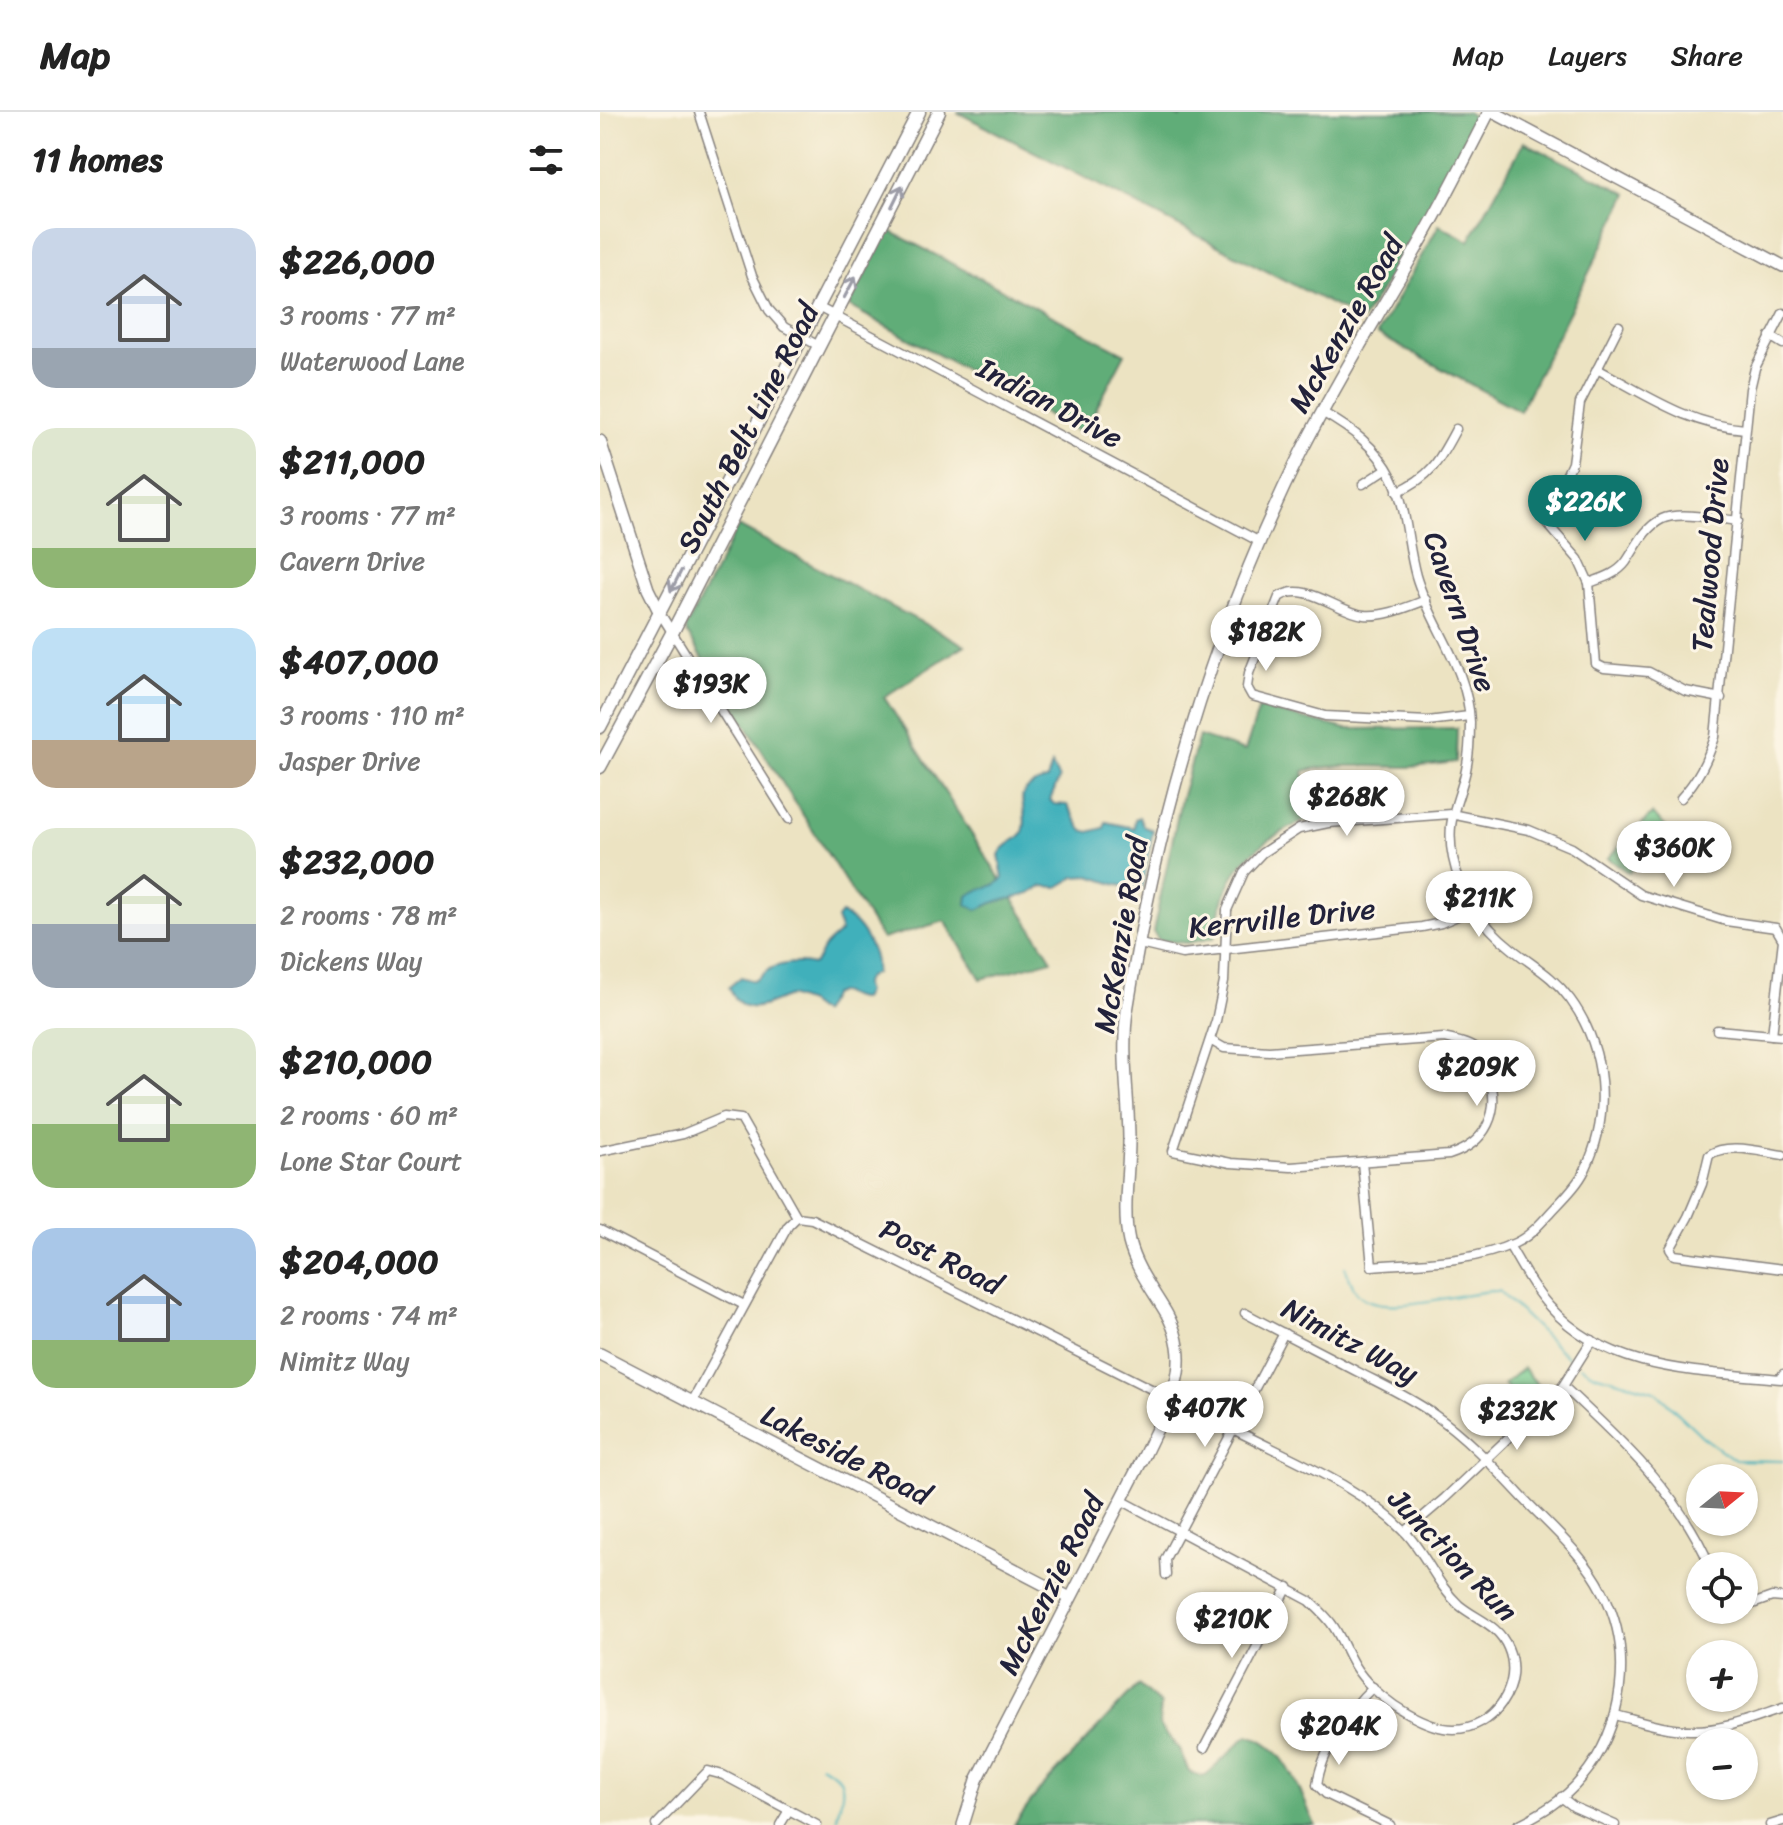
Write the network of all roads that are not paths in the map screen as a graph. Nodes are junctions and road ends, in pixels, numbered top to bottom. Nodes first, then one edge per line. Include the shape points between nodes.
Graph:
1 (699, 112) edge
2 (919, 112) edge
3 (939, 112) edge
4 (1491, 112) edge
5 (896, 154) junction
6 (912, 163) junction
7 (1783, 266) edge
8 (818, 307) junction
9 (1783, 313) edge
10 (835, 316) junction
11 (1619, 326) dead end
12 (1770, 336) junction
13 (802, 337) junction
14 (1783, 344) edge
15 (819, 346) junction
16 (1597, 369) junction
17 (1322, 412) junction
18 (1456, 429) dead end
19 (1745, 429) junction
20 (600, 441) edge
21 (603, 461) edge
22 (1386, 469) junction
23 (1363, 484) dead end
24 (1397, 492) junction
25 (1738, 521) junction
26 (1260, 542) junction
27 (1589, 583) junction
28 (1426, 600) junction
29 (660, 613) junction
30 (672, 633) junction
31 (1721, 698) junction
32 (1469, 716) junction
33 (600, 727) edge
34 (600, 767) edge
35 (1681, 798) dead end
36 (1451, 814) junction
37 (789, 819) dead end
38 (1474, 909) junction
39 (1140, 944) junction
40 (1226, 949) junction
41 (1717, 1030) dead end
42 (1772, 1035) junction
43 (1783, 1036) edge
44 (1210, 1040) junction
45 (600, 1151) edge
46 (1783, 1155) edge
47 (1362, 1162) junction
48 (797, 1217) junction
49 (600, 1230) edge
50 (1509, 1245) junction
51 (1783, 1269) edge
52 (744, 1305) junction
53 (1245, 1313) dead end
54 (1284, 1333) junction
55 (1592, 1340) junction
56 (600, 1354) edge
57 (1782, 1376) edge
58 (1563, 1386) junction
59 (1171, 1399) junction
60 (692, 1402) junction
61 (1233, 1429) junction
62 (1486, 1459) junction
63 (1121, 1500) junction
64 (1180, 1531) junction
65 (1405, 1532) junction
66 (1703, 1552) edge
67 (1166, 1575) dead end
68 (1288, 1587) junction
69 (1070, 1598) junction
70 (1783, 1598) edge
71 (1758, 1602) edge
72 (1373, 1687) junction
73 (1783, 1708) edge
74 (1615, 1715) junction
75 (1204, 1748) dead end
76 (1561, 1797) junction
77 (789, 1810) junction
78 (1783, 1821) edge
79 (656, 1825) edge
80 (780, 1825) edge
81 (817, 1825) edge
82 (963, 1825) edge
83 (1390, 1825) edge
84 (1518, 1825) edge
85 (1615, 1825) edge
86 (1770, 1825) edge

1 - 13 street via 752,276 769,310
2 - 5 main road, South Belt Line Road
3 - 6 main road, South Belt Line Road
4 - 7 street
4 - 17 street, McKenzie Road
5 - 6 main road
5 - 8 main road, South Belt Line Road
10 -> 6 main road, South Belt Line Road
8 - 10 street, Indian Drive
8 - 13 main road, South Belt Line Road
9 - 12 street, Tealwood Drive
10 - 15 main road, South Belt Line Road
10 - 26 street, Indian Drive
11 - 16 street
12 - 14 street
12 - 19 street, Tealwood Drive via 1755,368
13 - 15 street
13 -> 29 main road, South Belt Line Road
15 - 30 main road, South Belt Line Road
16 - 19 street via 1694,421
16 - 27 street via 1580,403 1572,463 1545,521 1578,559
17 - 22 street, Cavern Drive via 1354,430
17 - 26 street, McKenzie Road
18 - 24 street via 1433,470
19 - 25 street, Tealwood Drive
20 - 21 street
21 - 29 street
22 - 23 street
22 - 24 street, Cavern Drive
24 - 28 street, Cavern Drive
25 - 27 street via 1663,518 1647,530 1614,574
25 - 31 street, Tealwood Drive
26 - 39 street, McKenzie Road via 1209,670 1177,771
27 - 31 street via 1596,664 1649,672 1685,691
28 - 32 street, Cavern Drive via 1457,662
28 - 32 street via 1363,615 1306,594 1284,594 1247,687 1252,696 1325,716 1428,721
29 - 30 street
29 - 33 main road, South Belt Line Road
30 - 34 main road, South Belt Line Road
30 - 37 street
31 - 35 street, Tealwood Drive via 1705,766
32 - 36 street, Cavern Drive via 1466,769
36 - 38 street, Cavern Drive via 1453,861
36 - 40 street via 1328,823 1283,837 1244,872 1227,910
36 - 42 street via 1529,830 1572,848 1641,895 1726,921 1776,928 1783,940
38 - 40 street, Kerrville Drive via 1422,927
38 - 50 street, Cavern Drive via 1510,947 1552,976 1570,999 1596,1048 1603,1092 1599,1128 1585,1171 1538,1226
39 - 40 street, Kerrville Drive via 1182,954
39 - 59 street, McKenzie Road via 1124,1034 1127,1224 1136,1264 1175,1328 1181,1364
40 - 44 street
41 - 42 street
42 - 43 street
44 - 47 street via 1173,1151 1231,1163 1291,1167
44 - 47 street via 1224,1048 1269,1051 1444,1038 1480,1052 1494,1102 1492,1118 1481,1135 1449,1155
45 - 48 street via 683,1134 724,1117 741,1119
46 - 51 street via 1718,1150 1709,1155 1702,1184 1670,1249 1674,1255
47 - 50 street, Cavern Drive via 1372,1266 1476,1256
48 - 52 street
48 - 59 street, Post Road via 812,1219
49 - 52 street
50 - 55 street via 1552,1310
52 - 60 street
53 - 54 street, Nimitz Way
54 - 61 street
54 - 62 street, Nimitz Way via 1421,1406
55 - 57 street via 1609,1351 1666,1368
55 - 58 street
56 - 60 street, Lakeside Road
58 - 62 street
58 - 66 street via 1678,1507
59 - 63 street, McKenzie Road
60 - 69 street, Lakeside Road
61 - 64 street
61 - 65 street, Junction Run via 1357,1494
62 - 65 street
62 - 74 street, Nimitz Way via 1579,1556 1602,1589 1621,1655
63 - 64 street, Junction Run
63 - 69 street, McKenzie Road
64 - 67 street via 1165,1559
64 - 68 street, Junction Run
65 - 72 street, Junction Run via 1461,1606 1497,1629 1509,1648 1513,1670 1496,1712 1476,1725 1455,1729 1432,1726 1405,1713
68 - 72 street, Junction Run via 1331,1623 1357,1670
68 - 75 street
69 - 82 street, McKenzie Road via 977,1780
70 - 71 street
72 - 83 street via 1347,1717 1318,1771 1317,1785
73 - 74 street via 1692,1731
74 - 76 street, Nimitz Way via 1603,1747 1581,1780
76 - 84 street, Nimitz Way
76 - 85 street
77 - 79 street via 708,1771
77 - 80 street
77 - 81 street
78 - 86 street

